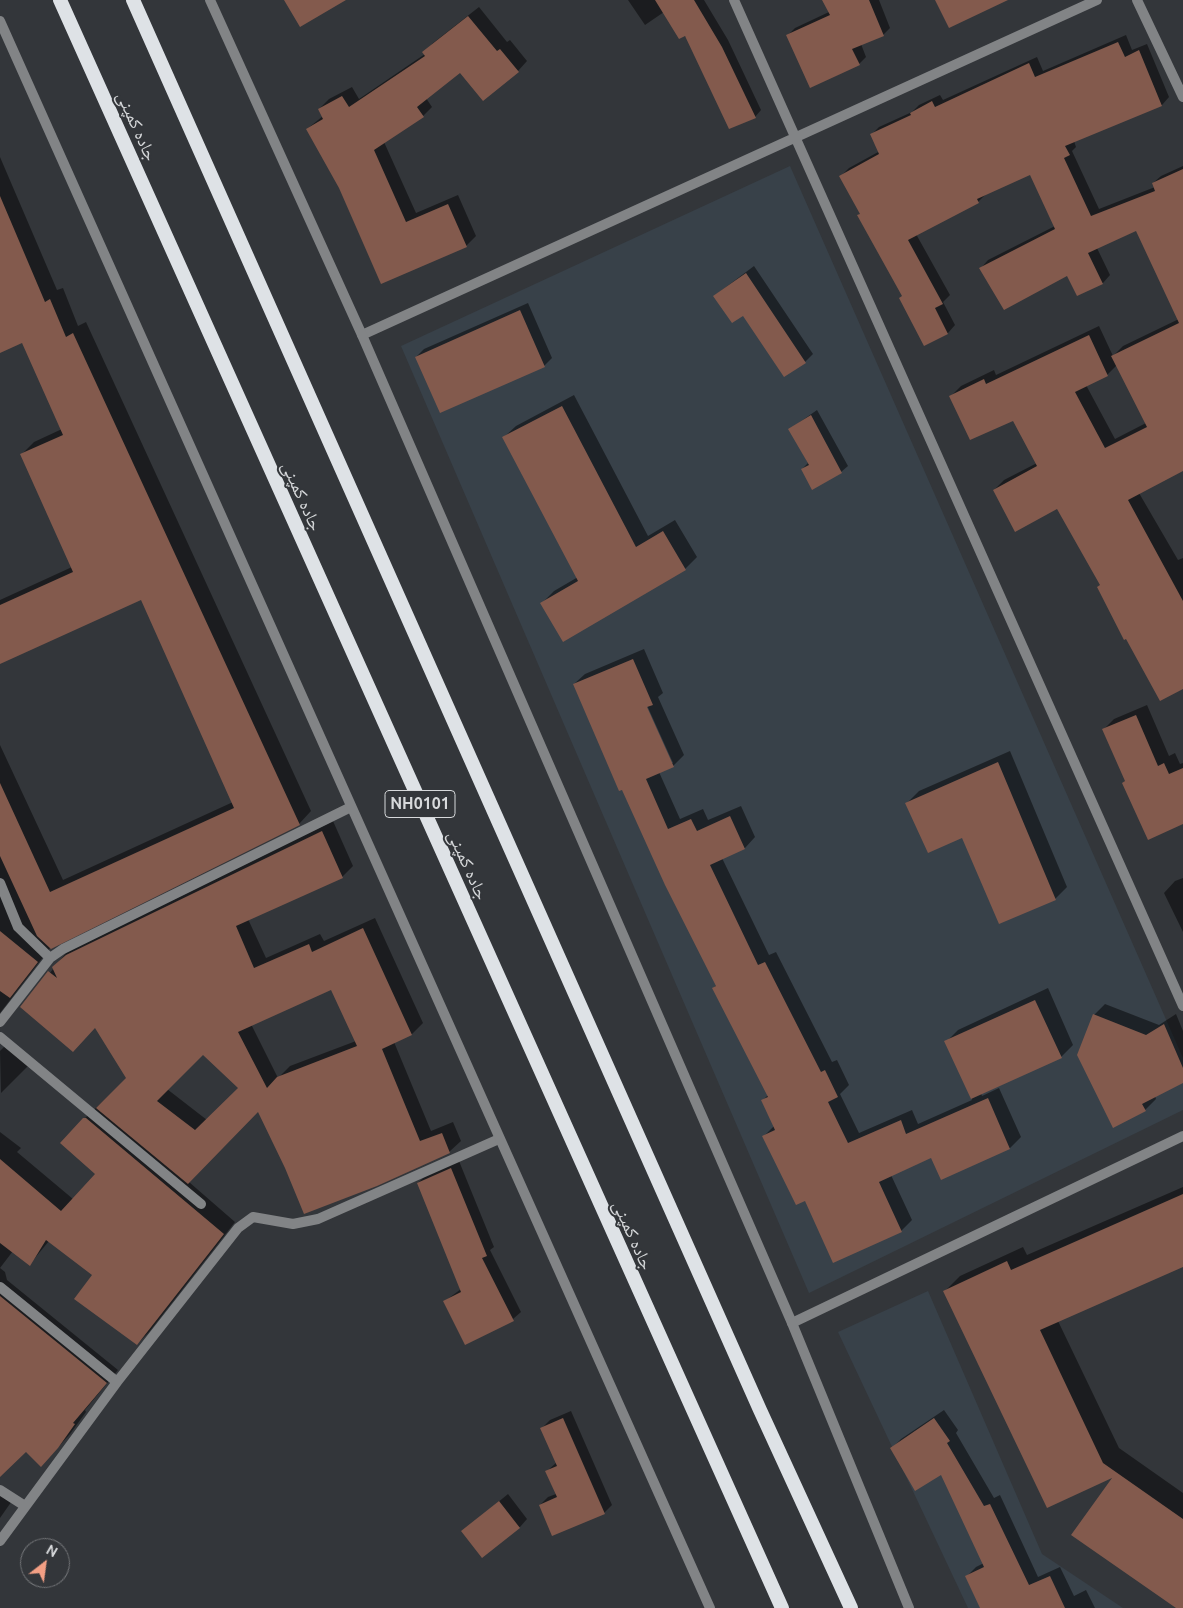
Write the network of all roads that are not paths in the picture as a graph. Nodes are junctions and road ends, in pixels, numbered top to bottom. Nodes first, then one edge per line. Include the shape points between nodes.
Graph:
1 (60, 0) edge
2 (133, 0) edge
3 (210, 0) edge
4 (734, 0) edge
5 (1097, 0) edge
6 (1137, 0) edge
7 (0, 21) edge
8 (1183, 98) edge
9 (795, 136) junction
10 (362, 335) junction
11 (351, 807) junction
12 (0, 883) edge
13 (50, 958) junction
14 (1183, 1006) edge
15 (0, 1022) edge
16 (0, 1037) edge
17 (1183, 1136) edge
18 (499, 1139) junction
19 (201, 1204) dead end
20 (0, 1286) edge
21 (792, 1323) junction
22 (117, 1382) junction
23 (0, 1490) edge
24 (25, 1506) junction
25 (0, 1542) edge
26 (710, 1608) edge
27 (782, 1608) edge
28 (851, 1608) edge
29 (909, 1608) edge

1 - 27 highway, جاده کمپنی / NH0101
2 - 28 highway
3 - 10 street
4 - 9 street
5 - 9 street
6 - 8 street
7 - 11 street
9 - 10 street
9 - 14 street
10 - 21 street
11 - 13 street
11 - 18 street
12 - 13 street via 18,927
13 - 15 street
16 - 19 street
17 - 21 street
18 - 22 street via 318,1219 293,1224 253,1217 238,1228
18 - 26 street
20 - 22 street
21 - 29 street
22 - 24 street
23 - 24 street
24 - 25 street

